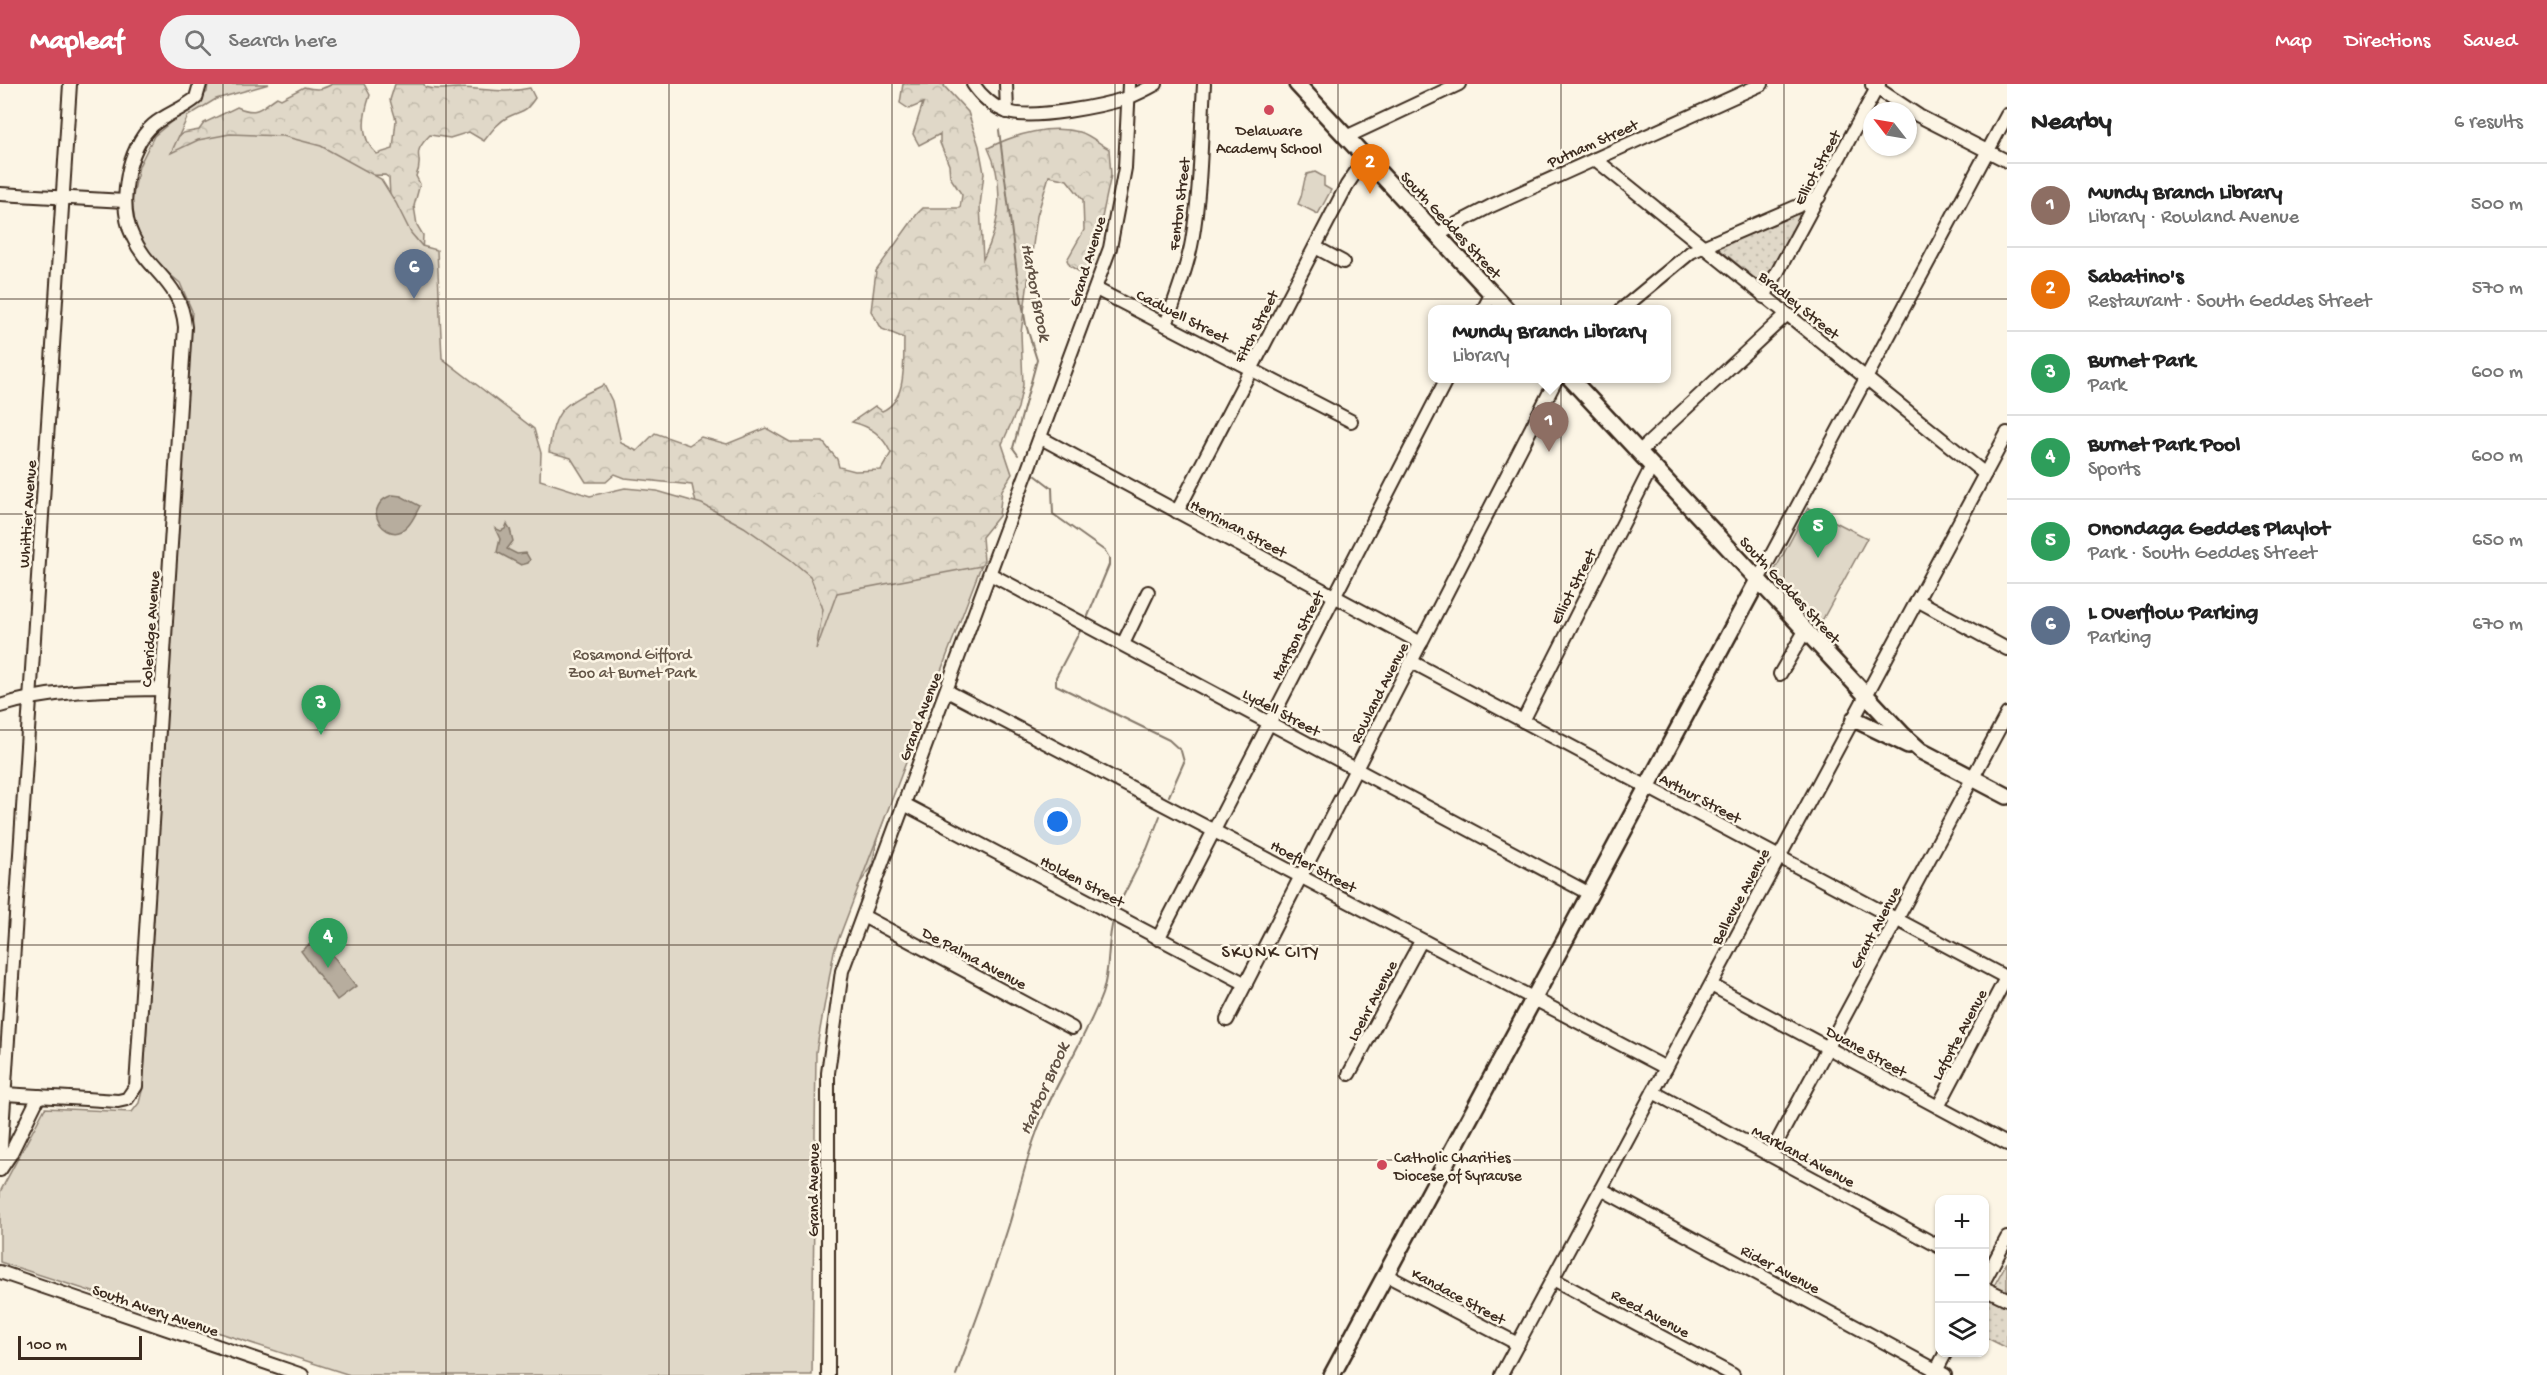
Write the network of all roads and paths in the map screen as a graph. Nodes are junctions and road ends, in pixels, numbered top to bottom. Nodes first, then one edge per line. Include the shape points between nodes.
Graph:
1 (70, 84) edge
2 (200, 84) edge
3 (973, 84) edge
4 (1006, 84) edge
5 (1156, 84) edge
6 (1204, 84) edge
7 (1297, 84) edge
8 (1459, 84) edge
9 (1762, 84) edge
10 (1876, 86) edge
11 (1130, 90) edge
12 (1007, 112) junction
13 (2007, 115) edge
14 (1346, 136) junction
15 (1988, 151) junction
16 (1366, 158) junction
17 (1595, 159) junction
18 (2007, 161) edge
19 (0, 194) edge
20 (63, 197) junction
21 (1818, 197) junction
22 (125, 201) junction
23 (1437, 234) junction
24 (1315, 247) junction
25 (1703, 247) junction
26 (1343, 262) dead end
27 (1096, 289) junction
28 (1492, 293) junction
29 (1764, 297) junction
30 (1485, 305) edge
31 (1503, 305) edge
32 (1627, 305) edge
33 (1786, 315) junction
34 (1166, 325) junction
35 (1252, 369) junction
36 (1866, 378) junction
37 (1444, 383) edge
38 (1554, 383) edge
39 (1575, 383) edge
40 (1351, 421) dead end
41 (2007, 433) edge
42 (1041, 438) junction
43 (1639, 452) junction
44 (1652, 466) junction
45 (1985, 474) junction
46 (1177, 512) junction
47 (990, 574) junction
48 (1758, 580) junction
49 (1148, 592) dead end
50 (1335, 597) junction
51 (1917, 600) junction
52 (1805, 631) junction
53 (1422, 643) junction
54 (1123, 644) junction
55 (2007, 649) edge
56 (1412, 662) junction
57 (1780, 674) dead end
58 (161, 689) junction
59 (947, 691) junction
60 (1866, 696) junction
61 (31, 697) junction
62 (0, 706) edge
63 (2007, 714) edge
64 (1854, 719) junction
65 (1523, 721) junction
66 (1269, 723) junction
67 (1921, 751) junction
68 (1357, 769) junction
69 (1972, 777) junction
70 (1647, 788) junction
71 (2007, 796) edge
72 (904, 804) junction
73 (1214, 831) junction
74 (1778, 858) junction
75 (1301, 877) junction
76 (1590, 894) junction
77 (863, 916) junction
78 (1897, 921) junction
79 (1158, 939) junction
80 (1421, 941) junction
81 (2007, 977) edge
82 (1246, 984) junction
83 (1711, 985) junction
84 (1533, 999) junction
85 (1227, 1020) dead end
86 (1072, 1028) dead end
87 (1827, 1047) junction
88 (1666, 1068) junction
89 (1349, 1074) dead end
90 (1653, 1092) junction
91 (5, 1094) junction
92 (39, 1096) junction
93 (1938, 1107) junction
94 (2007, 1144) edge
95 (1770, 1155) junction
96 (0, 1162) edge
97 (0, 1170) edge
98 (1601, 1189) junction
99 (2007, 1238) edge
100 (1935, 1244) edge
101 (1989, 1270) edge
102 (0, 1272) edge
103 (1386, 1275) junction
104 (1553, 1279) junction
105 (1989, 1290) edge
106 (2007, 1299) edge
107 (1518, 1344) junction
108 (1944, 1357) edge
109 (1938, 1373) edge
110 (302, 1375) edge
111 (828, 1375) edge
112 (1332, 1375) edge
113 (1502, 1375) edge
114 (1733, 1375) edge

1 - 20 street, Whittier Avenue
2 - 22 street, Coleridge Avenue via 196,98 152,126 140,142 130,164
3 - 12 street via 986,99
4 - 12 street
5 - 11 street
6 - 34 street, Fenton Street via 1192,241
7 - 14 main road, South Geddes Street
8 - 14 street
9 - 17 street, Putnam Street
10 - 15 street via 1920,116
10 - 21 street, Elliot Street
11 - 12 street via 1065,111 1026,115
11 - 27 street, Grand Avenue via 1122,197
13 - 15 street
14 - 16 main road, South Geddes Street
15 - 18 street
15 - 36 street
16 - 23 main road, South Geddes Street
16 - 24 street, Fitch Street via 1347,185
17 - 23 street, Putnam Street
17 - 25 street, Bradley Street
19 - 20 street
20 - 22 street
20 - 61 street, Whittier Avenue
21 - 25 street
21 - 29 street, Elliot Street
22 - 58 street, Coleridge Avenue via 133,237 184,309
23 - 28 main road, South Geddes Street
24 - 26 street
24 - 35 street, Fitch Street
25 - 29 street, Bradley Street
25 - 32 street via 1691,252
27 - 34 street, Cadwell Street
27 - 42 street, Grand Avenue
28 - 30 street
28 - 31 main road, South Geddes Street
29 - 33 street, Bradley Street
33 - 36 street, Bradley Street
33 - 43 street
34 - 35 street, Cadwell Street
35 - 40 street, Cadwell Street
35 - 46 street, Fitch Street
36 - 45 street, Bradley Street
36 - 48 street
37 - 50 street, Hartson Street
38 - 53 street, Rowland Avenue
39 - 43 main road, South Geddes Street
41 - 45 street, Bellevue Avenue
42 - 46 street, Herriman Street
42 - 47 street, Grand Avenue
43 - 44 main road, South Geddes Street
44 - 48 main road, South Geddes Street
44 - 65 street, Elliot Street
45 - 51 street, Bellevue Avenue
46 - 50 street, Herriman Street
47 - 54 street, Lydell Street
47 - 59 street, Grand Avenue
48 - 52 main road, South Geddes Street
48 - 70 main road
49 - 54 street
50 - 53 street, Herriman Street
50 - 66 street, Hartson Street
51 - 55 street
51 - 60 street, Bellevue Avenue
52 - 57 street
52 - 60 main road, South Geddes Street
53 - 56 street, Rowland Avenue
54 - 66 street, Lydell Street
56 - 65 street, Arthur Street
56 - 68 street, Rowland Avenue
58 - 61 street
58 - 92 street, Coleridge Avenue via 136,1086 127,1100 118,1101
59 - 72 street, Grand Avenue
59 - 73 street, Hoefler Street
60 - 64 street, Bellevue Avenue
60 - 67 main road, South Geddes Street
61 - 62 street
61 - 91 street, Whittier Avenue
63 - 69 street, Grant Avenue
64 - 67 main road
64 - 74 street, Bellevue Avenue
65 - 70 street, Arthur Street
66 - 68 street, Lydell Street
66 - 73 street, Hartson Street
67 - 69 main road, South Geddes Street
68 - 75 street, Rowland Avenue
68 - 76 street, Lydell Street
69 - 71 main road, South Geddes Street
69 - 78 street, Grant Avenue
70 - 74 street, Arthur Street
70 - 76 main road
72 - 77 street, Grand Avenue
72 - 79 street, Holden Street
73 - 75 street, Hoefler Street
73 - 79 street, Hartson Street
74 - 78 street, Arthur Street
74 - 83 street, Bellevue Avenue
75 - 80 street, Hoefler Street
75 - 82 street, Rowland Avenue
76 - 84 main road
77 - 86 street, De Palma Avenue
77 - 111 street, Grand Avenue via 842,971 828,1073
78 - 81 street, Arthur Street
78 - 87 street, Grant Avenue
79 - 82 street, Holden Street
80 - 84 street, Hoefler Street
80 - 89 street, Loehr Avenue
81 - 93 street, Laforte Avenue
82 - 85 street, Rowland Avenue
83 - 87 street, Duane Street
83 - 88 street, Bellevue Avenue
84 - 88 street, Hoefler Street
84 - 103 main road
87 - 93 street, Duane Street
87 - 95 street, Grant Avenue
88 - 90 street, Bellevue Avenue
90 - 95 street, Markland Avenue
90 - 98 street, Bellevue Avenue
91 - 92 street, Coleridge Avenue
91 - 96 street, Whittier Avenue
92 - 97 street
93 - 94 street, Duane Street
95 - 100 street, Markland Avenue
98 - 104 street, Bellevue Avenue
98 - 109 street, Rider Avenue
99 - 101 street
102 - 110 street, South Avery Avenue
103 - 107 street, Kandace Street
103 - 112 main road
104 - 107 street, Bellevue Avenue
104 - 114 street, Reed Avenue
105 - 106 street
107 - 113 street, Bellevue Avenue
108 - 109 street

